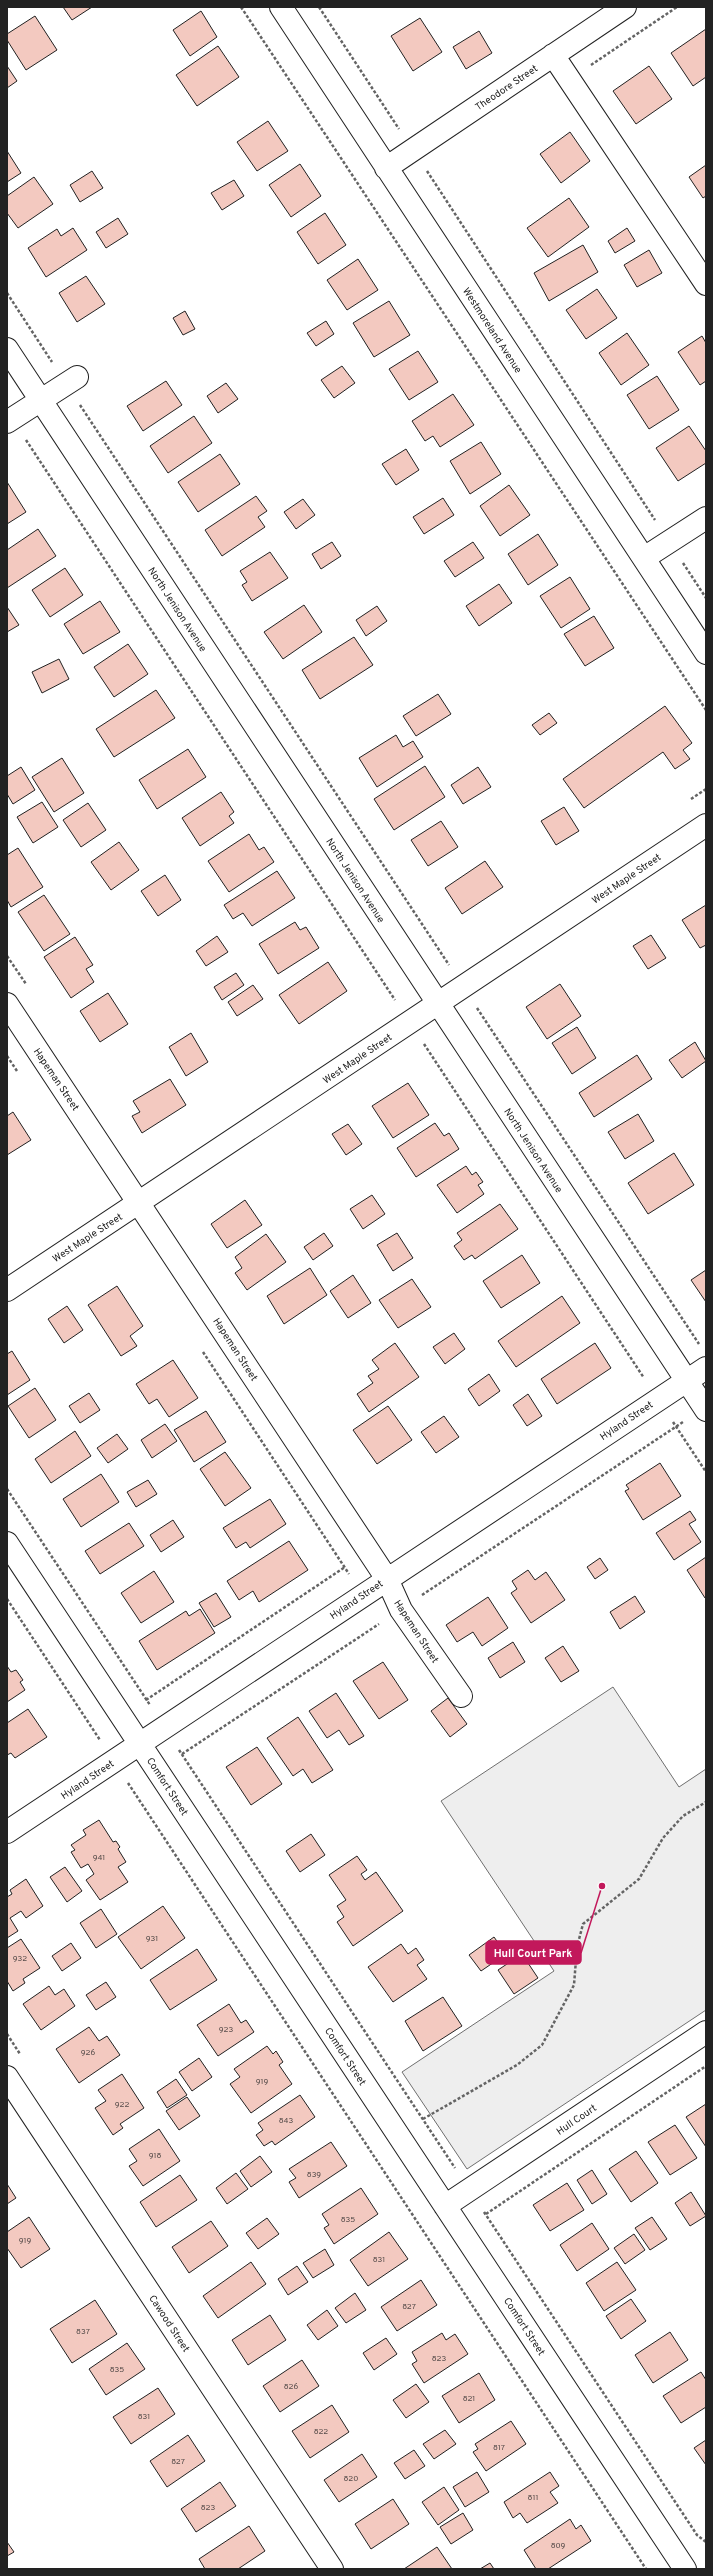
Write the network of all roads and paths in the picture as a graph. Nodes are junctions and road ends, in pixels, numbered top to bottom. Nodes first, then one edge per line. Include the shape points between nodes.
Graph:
1 (240, 7) edge
2 (281, 7) edge
3 (319, 7) edge
4 (625, 7) edge
5 (677, 7) edge
6 (553, 55) junction
7 (569, 80) junction
8 (413, 150) junction
9 (386, 168) junction
10 (706, 284) edge
11 (7, 293) edge
12 (7, 348) edge
13 (71, 380) junction
14 (41, 400) junction
15 (10, 421) edge
16 (706, 518) edge
17 (669, 542) junction
18 (644, 558) junction
19 (706, 598) edge
20 (706, 653) edge
21 (706, 710) edge
22 (706, 789) edge
23 (691, 799) dead end
24 (706, 826) edge
25 (464, 986) junction
26 (7, 1004) edge
27 (438, 1004) junction
28 (410, 1023) junction
29 (7, 1056) edge
30 (20, 1075) dead end
31 (139, 1203) junction
32 (7, 1290) edge
33 (202, 1350) dead end
34 (704, 1358) edge
35 (686, 1381) junction
36 (658, 1399) junction
37 (706, 1410) edge
38 (706, 1472) edge
39 (7, 1489) edge
40 (7, 1543) edge
41 (369, 1552) junction
42 (345, 1567) junction
43 (387, 1579) junction
44 (363, 1595) junction
45 (7, 1599) edge
46 (381, 1622) dead end
47 (461, 1696) dead end
48 (146, 1700) junction
49 (164, 1727) junction
50 (140, 1744) junction
51 (114, 1761) junction
52 (706, 1802) edge
53 (7, 1832) edge
54 (706, 2032) edge
55 (706, 2066) edge
56 (7, 2077) edge
57 (423, 2119) junction
58 (469, 2190) junction
59 (446, 2206) junction
60 (485, 2214) junction
61 (706, 2542) edge
62 (332, 2569) edge
63 (646, 2569) edge
64 (685, 2569) edge

1 - 21 path
2 - 9 street, Westmoreland Avenue
3 - 8 path
4 - 6 street, Theodore Street
5 - 7 path
6 - 7 street
6 - 8 street, Theodore Street
7 - 10 street
8 - 9 street, Theodore Street
8 - 17 path
9 - 18 street, Westmoreland Avenue
11 - 13 path
12 - 14 street, North Jenison Avenue
13 - 14 street
13 - 25 path
14 - 15 street
14 - 27 street, North Jenison Avenue
15 - 28 path
16 - 17 street
17 - 18 street
17 - 19 path
18 - 20 street, Westmoreland Avenue
22 - 23 path
24 - 25 street, West Maple Street
25 - 27 street, West Maple Street
25 - 34 path
26 - 31 street, Hapeman Street
27 - 28 street, West Maple Street
27 - 35 street, North Jenison Avenue
28 - 31 street, West Maple Street
28 - 36 path
29 - 30 path
31 - 32 street, West Maple Street
31 - 41 street, Hapeman Street
33 - 42 path
34 - 35 street, Hyland Street
35 - 36 street, Hyland Street
35 - 37 street, North Jenison Avenue
36 - 38 path
36 - 43 street, Hyland Street
39 - 48 path
40 - 50 street, Comfort Street
41 - 42 path
41 - 43 street, Hapeman Street
42 - 44 path
42 - 48 path
43 - 44 street, Hyland Street
43 - 47 street, Hapeman Street via 401,1610
44 - 46 path
44 - 49 street, Hyland Street
45 - 51 path
48 - 49 path
49 - 50 street, Hyland Street
49 - 57 path
50 - 51 street, Hyland Street
50 - 59 street, Comfort Street
51 - 53 street, Hyland Street
51 - 63 path
52 - 57 path via 683,1816 663,1838 639,1879 583,1924 577,1947 574,1985 542,2045 518,2065
54 - 58 street, Hull Court
55 - 60 path
56 - 62 street, Cawood Street
57 - 58 path
58 - 59 street, Hull Court
58 - 60 path
59 - 64 street, Comfort Street
60 - 61 path via 697,2535

